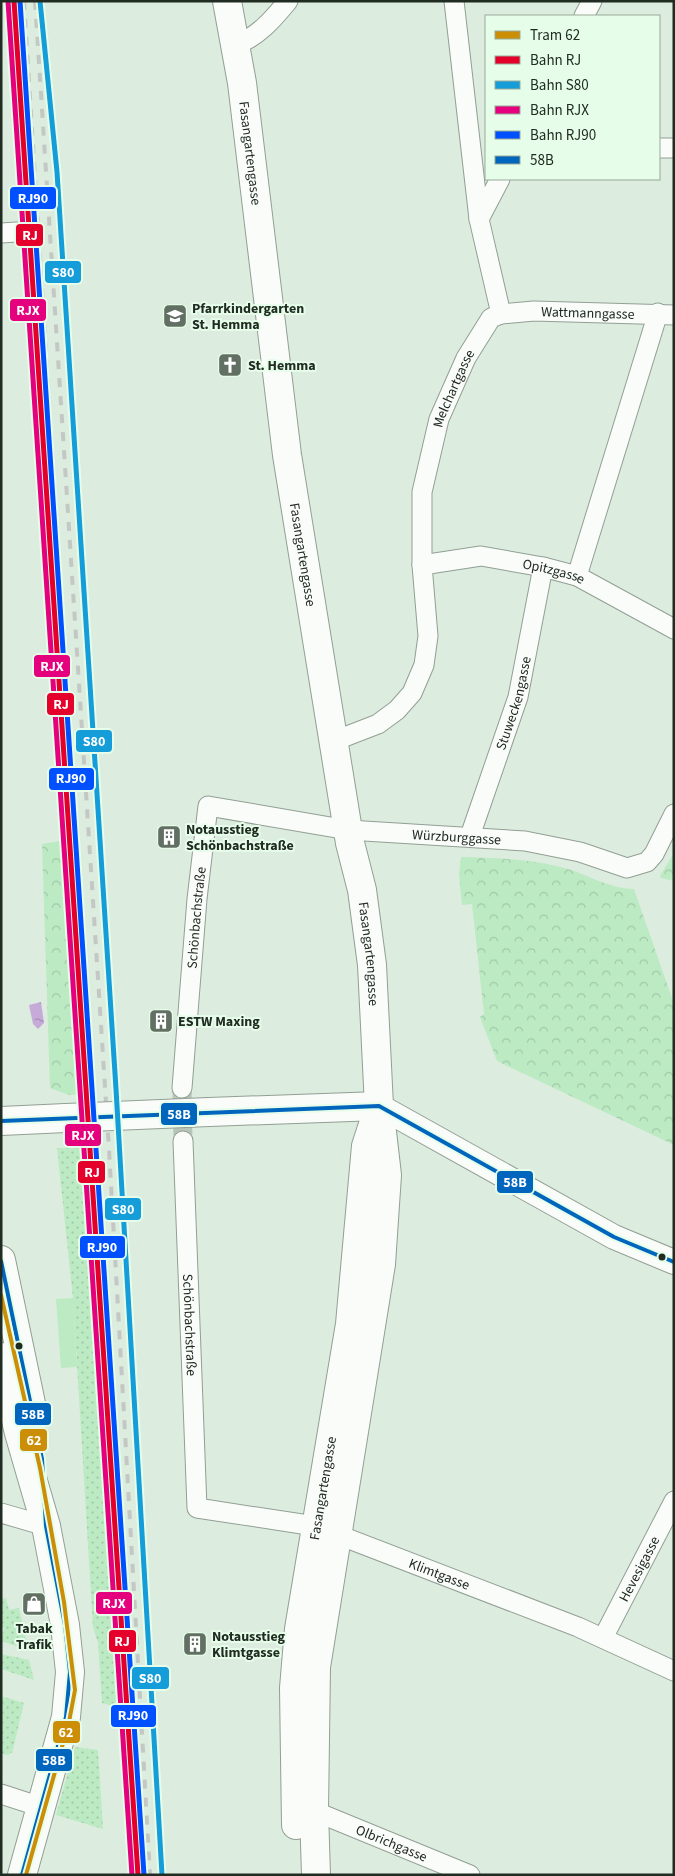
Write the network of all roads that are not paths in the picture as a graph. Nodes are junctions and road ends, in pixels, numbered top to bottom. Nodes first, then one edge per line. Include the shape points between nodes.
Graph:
1 (227, 1) edge
2 (288, 1) edge
3 (454, 1) edge
4 (592, 1) edge
5 (585, 15) edge
6 (236, 45) junction
7 (660, 148) edge
8 (674, 148) edge
9 (499, 180) edge
10 (479, 219) junction
11 (500, 314) junction
12 (666, 314) edge
13 (422, 565) junction
14 (543, 567) junction
15 (576, 576) junction
16 (674, 629) edge
17 (334, 741) junction
18 (208, 806) joint
19 (674, 814) edge
20 (348, 830) junction
21 (470, 836) junction
22 (182, 1088) tunnel mouth
23 (379, 1106) junction
24 (1, 1121) edge
25 (183, 1141) tunnel mouth
26 (1, 1260) edge
27 (674, 1262) edge
28 (1, 1357) edge
29 (674, 1501) edge
30 (197, 1508) joint
31 (1, 1513) edge
32 (46, 1526) junction
33 (325, 1530) junction
34 (603, 1638) junction
35 (674, 1671) edge
36 (1, 1794) edge
37 (41, 1807) junction
38 (314, 1811) junction
39 (22, 1875) edge
40 (297, 1875) edge
41 (316, 1875) edge
42 (470, 1875) edge

1 - 6 main road, Fasangartengasse
2 - 6 street via 266,26
3 - 10 street
4 - 5 street
6 - 17 main road, Fasangartengasse via 287,455
7 - 8 street
9 - 10 street
10 - 11 street
11 - 12 street, Wattmanngasse via 534,311
11 - 13 street, Melchartgasse via 491,318 482,330 439,419 422,492
12 - 15 street
13 - 14 street, Opitzgasse via 481,556
13 - 17 street, Melchartgasse via 428,636 424,664 412,693 378,724
14 - 15 street, Opitzgasse
14 - 21 street, Stuweckengasse via 518,697
15 - 16 street, Opitzgasse
17 - 20 main road, Fasangartengasse
18 - 20 street, Würzburggasse
18 - 22 street, Schönbachstraße
19 - 21 street, Würzburggasse via 654,854 647,862 627,868 555,846
20 - 21 street, Würzburggasse
20 - 23 main road, Fasangartengasse via 362,890 372,965
23 - 24 main road, bridge
23 - 27 street via 614,1237
23 - 33 main road, Fasangartengasse via 366,1146 350,1324
25 - 30 street, Schönbachstraße
26 - 32 main road via 42,1459
28 - 32 main road
29 - 34 street, Hevesigasse
30 - 33 street, Klimtgasse
31 - 32 street
32 - 37 main road via 65,1625 70,1688 66,1717
33 - 34 street, Klimtgasse
33 - 38 main road, Fasangartengasse via 316,1667
33 - 40 main road, Fasangartengasse via 299,1629 294,1688
34 - 35 street, Klimtgasse
36 - 37 street
37 - 39 main road
38 - 41 main road, Fasangartengasse
38 - 42 street, Olbrichgasse

